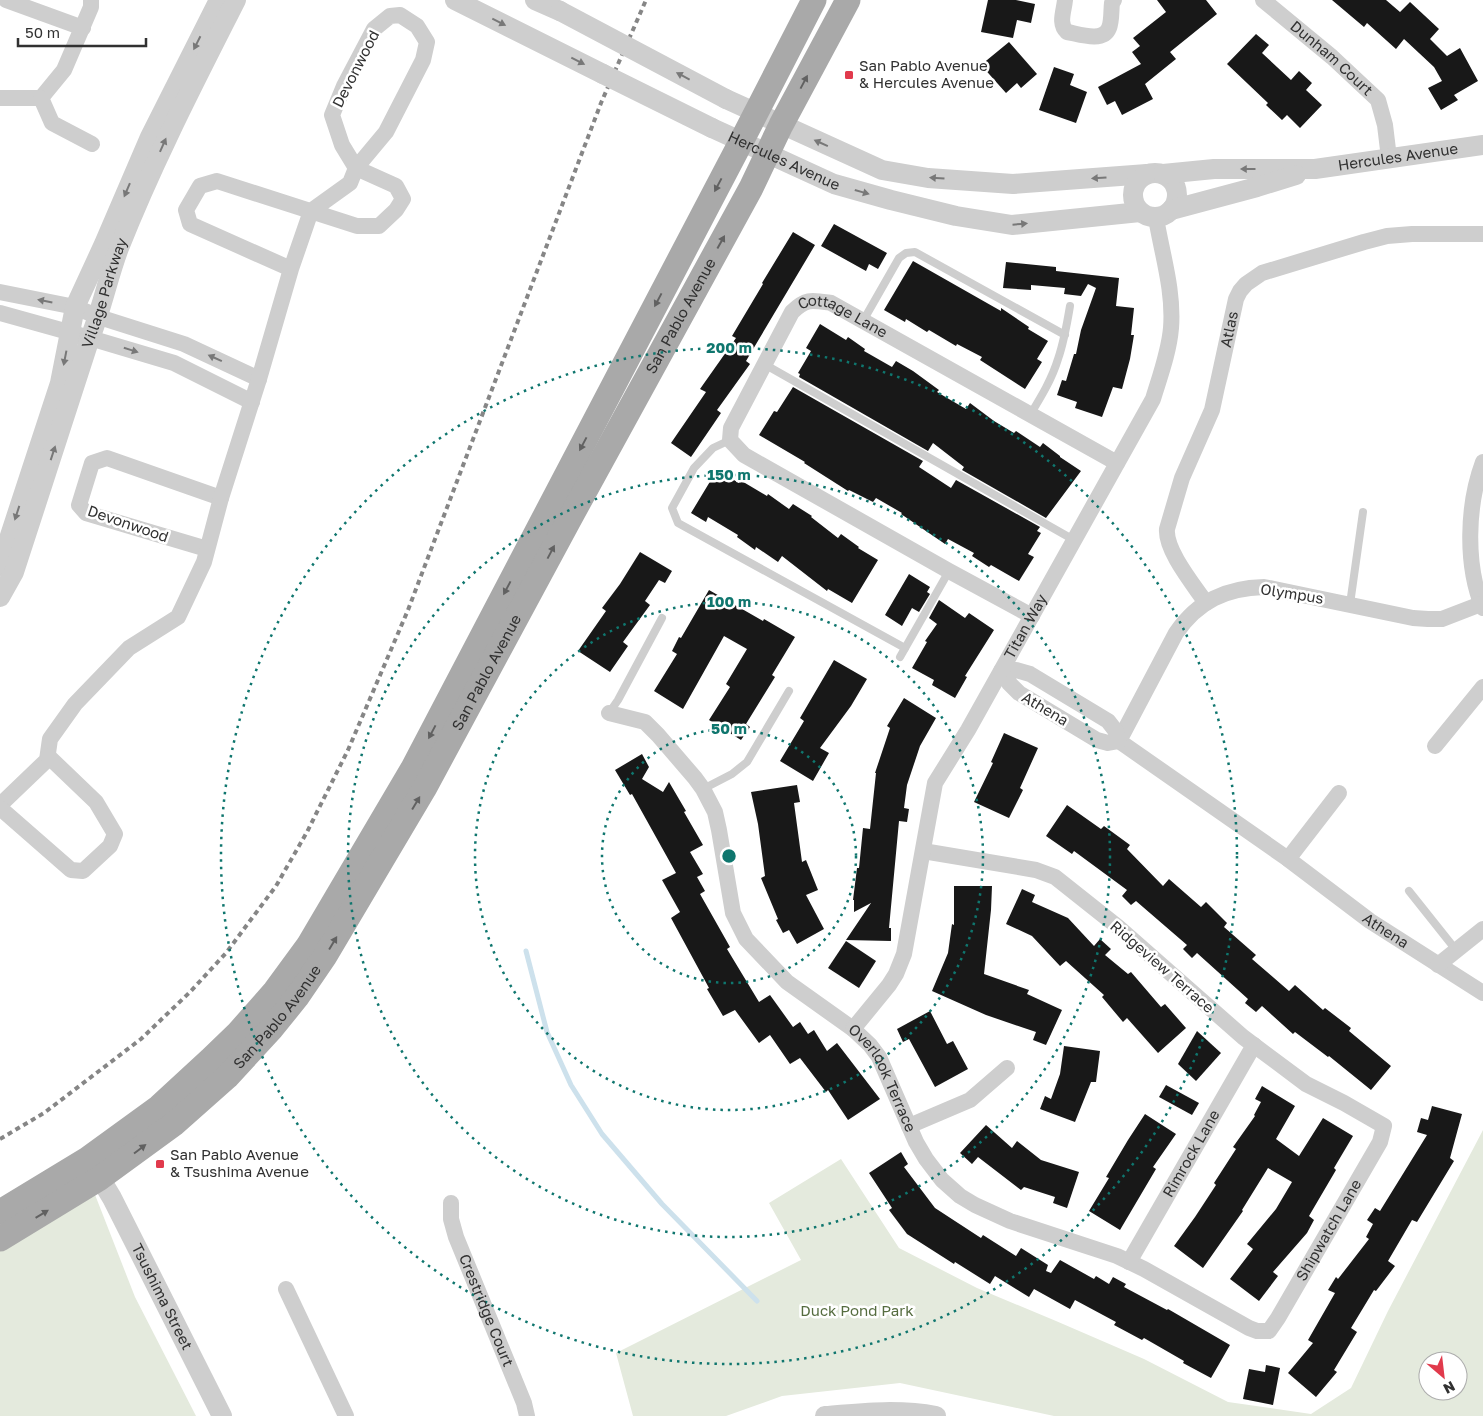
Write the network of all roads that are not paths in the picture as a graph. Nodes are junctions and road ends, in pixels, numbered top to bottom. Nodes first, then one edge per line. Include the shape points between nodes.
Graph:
1 (6, 0) edge
2 (91, 0) edge
3 (219, 0) edge
4 (236, 0) edge
5 (456, 0) edge
6 (536, 0) edge
7 (814, 0) edge
8 (848, 0) edge
9 (1065, 0) edge
10 (1262, 0) edge
11 (1112, 1) edge
12 (83, 28) junction
13 (0, 98) edge
14 (41, 98) junction
15 (755, 114) junction
16 (781, 125) junction
17 (741, 142) junction
18 (92, 144) dead end
19 (1483, 145) edge
20 (768, 154) junction
21 (1389, 158) junction
22 (356, 168) junction
23 (1314, 169) junction
24 (1155, 174) junction
25 (310, 211) junction
26 (1156, 213) junction
27 (1483, 234) edge
28 (291, 269) junction
29 (0, 292) edge
30 (1070, 306) dead end
31 (75, 307) junction
32 (0, 313) edge
33 (98, 317) junction
34 (863, 321) junction
35 (70, 333) junction
36 (1065, 335) junction
37 (90, 338) junction
38 (764, 364) junction
39 (259, 379) junction
40 (252, 402) junction
41 (1030, 415) junction
42 (730, 440) junction
43 (1483, 462) edge
44 (1117, 463) junction
45 (220, 498) junction
46 (1363, 512) dead end
47 (1074, 540) junction
48 (207, 549) junction
49 (0, 566) edge
50 (1478, 567) edge
51 (949, 571) junction
52 (0, 597) edge
53 (1206, 603) junction
54 (1350, 604) junction
55 (1482, 606) edge
56 (1032, 616) junction
57 (662, 618) dead end
58 (906, 648) junction
59 (900, 657) dead end
60 (1001, 671) junction
61 (1483, 687) edge
62 (789, 691) dead end
63 (609, 713) joint
64 (1119, 741) junction
65 (1435, 746) dead end
66 (48, 756) junction
67 (703, 789) junction
68 (1339, 793) dead end
69 (0, 807) edge
70 (923, 851) junction
71 (1288, 859) junction
72 (1408, 891) dead end
73 (1483, 929) edge
74 (1456, 950) junction
75 (1438, 965) junction
76 (1483, 993) edge
77 (853, 1029) junction
78 (1254, 1045) junction
79 (1007, 1068) dead end
80 (909, 1126) junction
81 (1384, 1126) joint
82 (100, 1178) junction
83 (451, 1202) dead end
84 (0, 1212) edge
85 (0, 1239) edge
86 (1129, 1262) junction
87 (286, 1289) dead end
88 (1269, 1331) joint
89 (222, 1416) edge
90 (346, 1416) edge
91 (527, 1416) edge
92 (824, 1416) edge
93 (936, 1416) edge

1 - 12 street
2 - 12 street via 92,7
3 -> 31 street, Village Parkway via 150,137
33 -> 4 street, Village Parkway via 119,249 164,143
5 -> 17 street, Hercules Avenue, bridge
15 -> 6 street, Hercules Avenue, bridge
7 - 15 main road, San Pablo Avenue
16 -> 8 main road, San Pablo Avenue
9 - 11 street via 1061,25 1064,30 1099,37 1109,28
10 - 21 street, Dunham Court via 1332,57 1378,100
12 - 14 street via 64,70
13 - 14 street
14 - 18 street via 52,123
15 - 16 street, Hercules Avenue
15 - 17 main road, San Pablo Avenue
16 - 20 main road, San Pablo Avenue
24 -> 16 street, Hercules Avenue via 1013,184 928,178 882,170
17 - 20 street, Hercules Avenue
17 -> 84 main road, San Pablo Avenue via 413,768 308,946 238,1033 159,1107 86,1160
19 - 21 street, Hercules Avenue
20 -> 26 street, Hercules Avenue via 834,184 956,216 1003,224
82 -> 20 main road, San Pablo Avenue via 174,1124 226,1077 298,997 325,956 424,789
21 - 23 street, Hercules Avenue
22 - 22 street, Devonwood via 342,145 332,116 374,29 390,16 400,15 417,26 427,42 423,60 386,132
22 - 25 street, Devonwood via 350,183
22 - 25 street via 396,186 403,199 379,226 357,226
23 -> 24 street, Hercules Avenue via 1214,169
23 - 26 street, Hercules Avenue
24 - 26 street via 1169,178 1177,198
24 - 26 street via 1141,178 1132,199 1135,206
25 - 28 street
25 - 28 street via 217,181 200,186 186,210 190,224
26 - 44 street, Titan Way via 1170,292 1171,330 1153,399
27 - 53 street, Atlas via 1412,234 1375,238 1262,273 1240,291 1230,321 1212,410 1182,478 1166,535 1170,548
28 - 39 street
31 -> 29 street
30 - 36 lane
31 - 33 street
31 - 35 street, Village Parkway
32 - 35 street
33 - 37 street, Village Parkway
39 -> 33 street via 184,344
34 - 36 lane via 898,258 915,252
34 - 38 street, Cottage Lane via 831,303 813,300 801,303 792,312
34 - 41 street, Cottage Lane
35 - 37 street
35 -> 49 street, Village Parkway via 60,383
36 - 41 lane via 1053,372
37 -> 40 street via 174,364
52 -> 37 street, Village Parkway via 14,572
38 - 42 street, Cottage Lane via 731,428
38 - 47 lane
39 - 40 street
40 - 45 street
41 - 44 street, Cottage Lane
42 - 51 street via 744,455
42 - 58 lane via 713,448 694,468 672,508 678,523
43 - 50 street via 1471,508 1470,540
44 - 47 street, Titan Way
45 - 48 street
45 - 48 street, Devonwood via 107,458 92,463 79,505 86,513
46 - 54 lane
47 - 56 street, Titan Way
48 - 66 street via 178,617 129,648 75,704 50,739
50 - 55 street
51 - 56 street
51 - 58 lane
53 - 54 street, Olympus via 1232,591 1264,587
53 - 64 street, Olympus via 1189,616 1176,633
54 - 55 street, Olympus via 1428,619
56 - 60 street, Titan Way
57 - 63 lane
58 - 59 lane
60 - 64 street, Athena via 1019,694 1102,742
60 - 64 street, Athena via 1016,670 1030,674 1108,722
60 - 70 street, Titan Way via 935,783
61 - 65 street
62 - 67 lane via 747,762
63 - 67 street, Overlook Terrace via 645,722
64 - 71 street, Athena
66 - 69 street
66 - 69 street via 96,802 115,834 110,846 83,871 71,870
67 - 77 street, Overlook Terrace via 715,812 733,913 746,939 787,982
68 - 71 street
70 - 77 street, Titan Way via 904,954 889,985
70 - 78 street, Ridgeview Terrace via 1036,870 1055,877
71 - 75 street, Athena via 1370,921
72 - 74 lane
73 - 74 street
74 - 75 street
75 - 76 street, Athena
77 - 80 street, Overlook Terrace via 878,1057
78 - 81 street, Ridgeview Terrace via 1306,1084
78 - 86 street, Rimrock Lane
79 - 80 street via 970,1100
80 - 86 street, Overlook Terrace via 926,1159 942,1180 974,1205 1010,1221
81 - 88 street, Shipwatch Lane via 1380,1142
85 -> 82 main road, San Pablo Avenue
82 - 89 street, Tsushima Street
83 - 91 street, Crestridge Court via 456,1237
86 - 88 street, Overlook Terrace via 1249,1328
87 - 90 street
92 - 93 street via 901,1412

